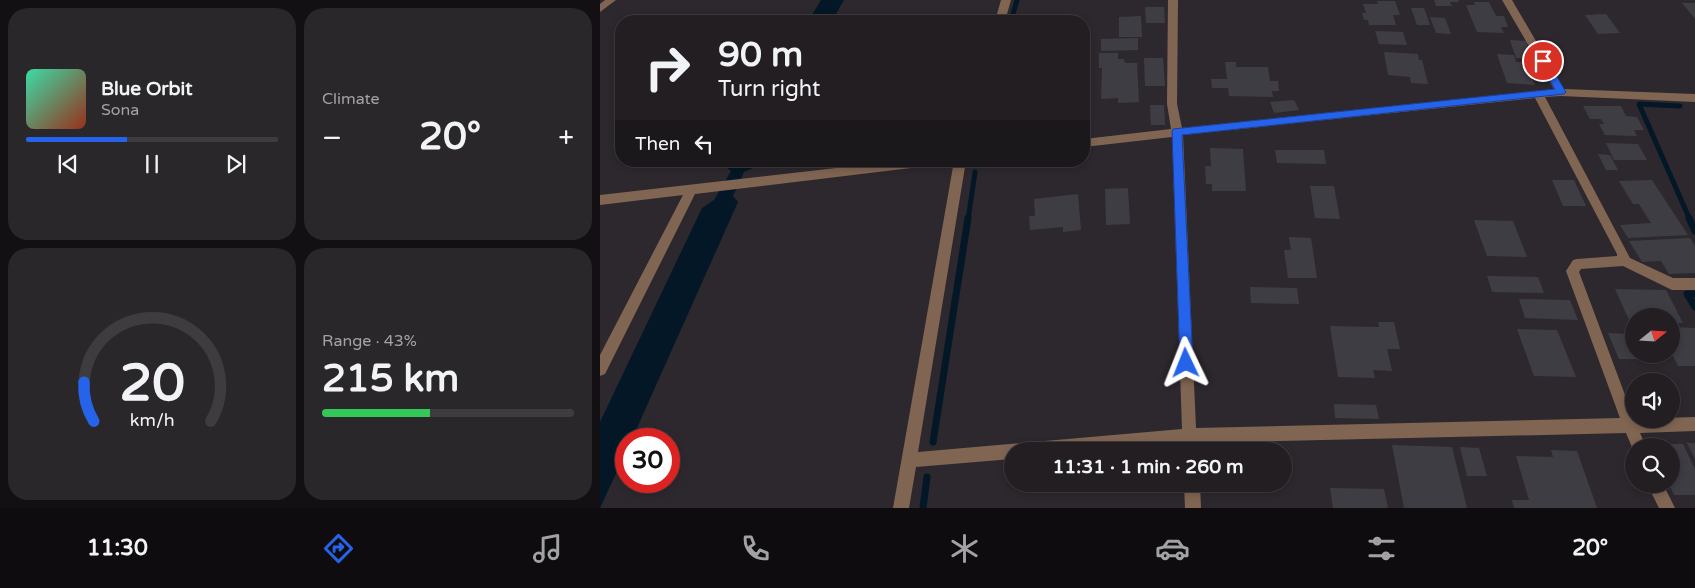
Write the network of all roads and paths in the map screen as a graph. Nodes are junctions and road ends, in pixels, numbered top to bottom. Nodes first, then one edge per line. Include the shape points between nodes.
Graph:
1 (611, 0) edge
2 (1006, 0) edge
3 (1174, 0) edge
4 (1507, 0) edge
5 (600, 9) edge
6 (1002, 15) edge
7 (1561, 92) junction
8 (1538, 94) junction
9 (1695, 98) edge
10 (1177, 132) junction
11 (1090, 142) edge
12 (884, 167) edge
13 (959, 167) edge
14 (691, 190) junction
15 (600, 200) edge
16 (1624, 262) junction
17 (1695, 284) edge
18 (600, 370) edge
19 (1625, 410) edge
20 (1680, 424) edge
21 (1695, 424) edge
22 (1625, 426) edge
23 (1189, 436) junction
24 (1189, 442) edge
25 (909, 460) junction
26 (1192, 492) edge
27 (1660, 493) edge
28 (901, 508) edge
29 (1193, 508) edge
30 (1667, 508) edge

1 - 5 street
2 - 6 street
3 - 10 street via 1172,104
4 - 7 street
7 - 8 street
7 - 9 street
8 - 10 street
8 - 16 street via 1623,254
10 - 11 street
10 - 23 street
12 - 14 street
13 - 25 street
14 - 15 street
14 - 18 street
16 - 17 street via 1672,284
16 - 19 street via 1577,264 1572,271
20 - 21 street
22 - 23 street
23 - 24 street
23 - 25 street
25 - 28 street
26 - 29 street
27 - 30 street

